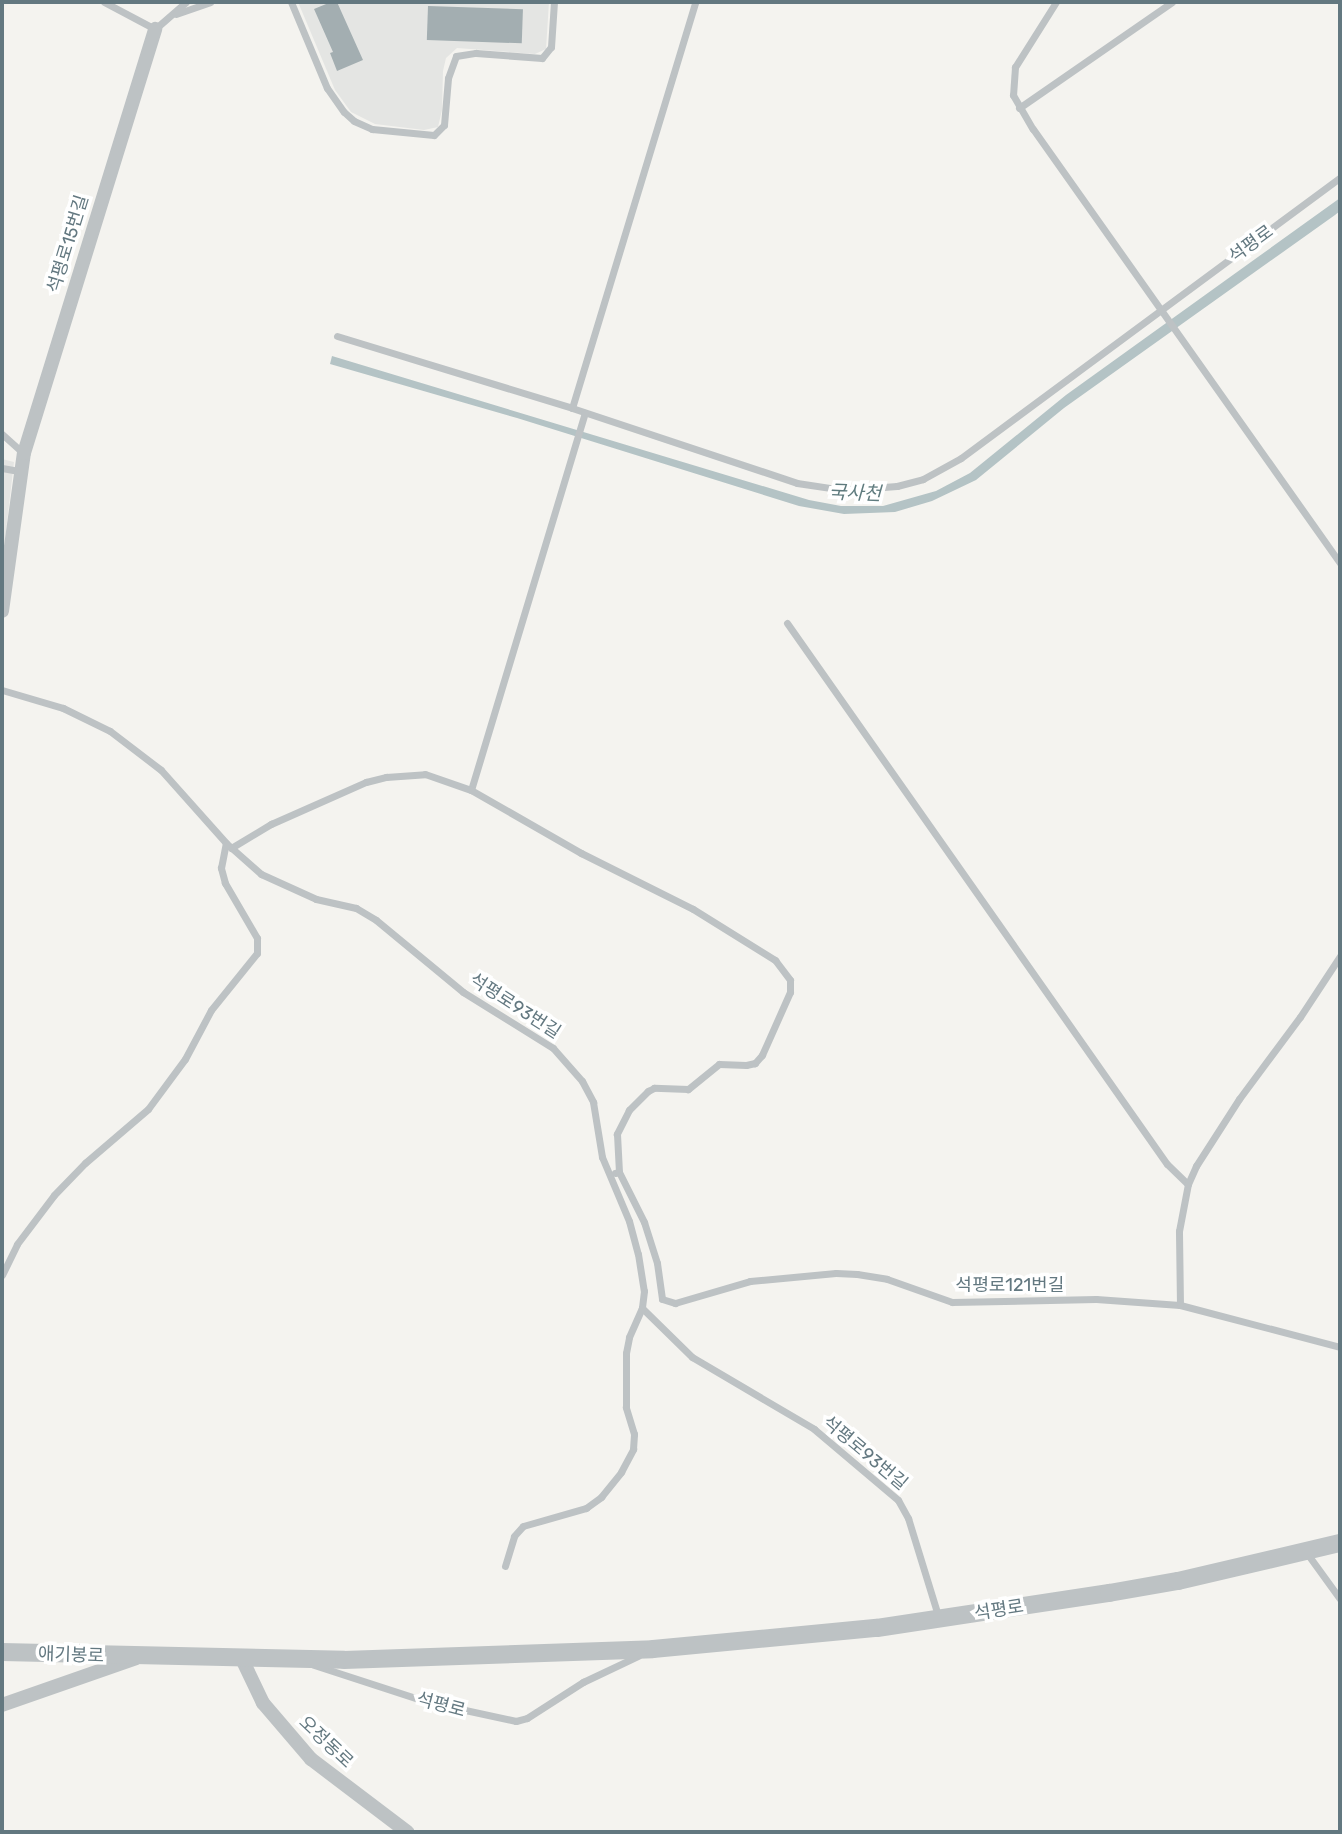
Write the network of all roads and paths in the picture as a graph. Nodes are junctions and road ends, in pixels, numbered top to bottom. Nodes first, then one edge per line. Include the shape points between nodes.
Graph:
1 (104, 2) edge
2 (186, 2) edge
3 (210, 2) edge
4 (290, 2) edge
5 (554, 2) edge
6 (695, 2) edge
7 (1056, 2) edge
8 (1172, 2) edge
9 (172, 15) junction
10 (155, 29) junction
11 (1020, 108) junction
12 (1340, 178) edge
13 (1162, 312) junction
14 (337, 336) dead end
15 (572, 408) junction
16 (584, 416) junction
17 (2, 434) edge
18 (24, 453) junction
19 (2, 467) edge
20 (19, 471) junction
21 (1340, 563) edge
22 (2, 611) edge
23 (787, 623) dead end
24 (2, 690) edge
25 (471, 790) junction
26 (228, 845) junction
27 (1340, 956) edge
28 (619, 1172) junction
29 (608, 1176) junction
30 (1188, 1184) junction
31 (2, 1272) edge
32 (658, 1285) junction
33 (644, 1291) junction
34 (1181, 1305) junction
35 (642, 1308) junction
36 (1340, 1347) edge
37 (1340, 1542) edge
38 (1305, 1551) junction
39 (505, 1566) dead end
40 (1340, 1599) edge
41 (939, 1619) junction
42 (653, 1649) junction
43 (2, 1652) edge
44 (140, 1657) junction
45 (242, 1659) junction
46 (300, 1660) junction
47 (2, 1705) edge
48 (407, 1832) edge

1 - 10 lane
2 - 9 lane
3 - 9 lane
4 - 5 lane via 327,88 344,112 372,129 424,135 434,135 444,125 448,78 456,56 542,58 551,47
6 - 15 lane
7 - 11 lane via 1015,67 1013,95
8 - 11 lane
9 - 10 lane
10 - 18 street, 석평로15번길
11 - 13 lane
12 - 13 lane, 석평로
13 - 16 lane, 석평로 via 961,458 923,479 897,486 844,490 807,485
13 - 21 lane
14 - 15 lane, 석평로
15 - 16 lane, 석평로
16 - 25 lane
17 - 18 lane
18 - 20 street, 석평로15번길
19 - 20 lane
20 - 22 street, 석평로15번길
23 - 30 lane via 1167,1164
24 - 26 lane, 석평로93번길 via 63,708 110,731 181,789
25 - 26 lane via 425,774 386,776
25 - 28 lane via 544,834 728,929 775,960 790,980 786,1004 755,1063 719,1064 688,1089 654,1088 638,1100 617,1133
26 - 29 lane, 석평로93번길 via 261,874 290,889 356,908 376,919 463,992 553,1048 582,1081 593,1102
26 - 31 lane via 221,868 225,883 253,928 257,953 211,1010 185,1059 148,1109 54,1195
27 - 30 lane via 1211,1140
28 - 29 lane
28 - 32 lane via 644,1222 657,1263
29 - 33 lane, 석평로93번길 via 629,1221
30 - 34 lane via 1179,1231
32 - 33 lane
32 - 34 lane, 석평로121번길 via 662,1299 675,1303 750,1281 836,1273 887,1279 952,1302 1096,1299
33 - 35 lane, 석평로93번길
34 - 36 lane, 석평로121번길
35 - 39 lane, 석평로93번길 via 626,1353 626,1407 634,1434 633,1449 621,1472 586,1508 523,1526 514,1536
35 - 41 lane, 석평로93번길 via 692,1357 814,1429 898,1500 908,1518
37 - 38 street, 석평로
38 - 40 lane
38 - 41 street, 석평로 via 1178,1581
41 - 42 street, 석평로
42 - 46 street, 석평로
42 - 46 lane, 석평로 via 516,1721 428,1702
43 - 44 street, 애기봉로
44 - 45 street, 석평로
44 - 47 street, 석평로
45 - 46 street, 석평로
45 - 48 street, 오정동로 via 263,1703 311,1759

